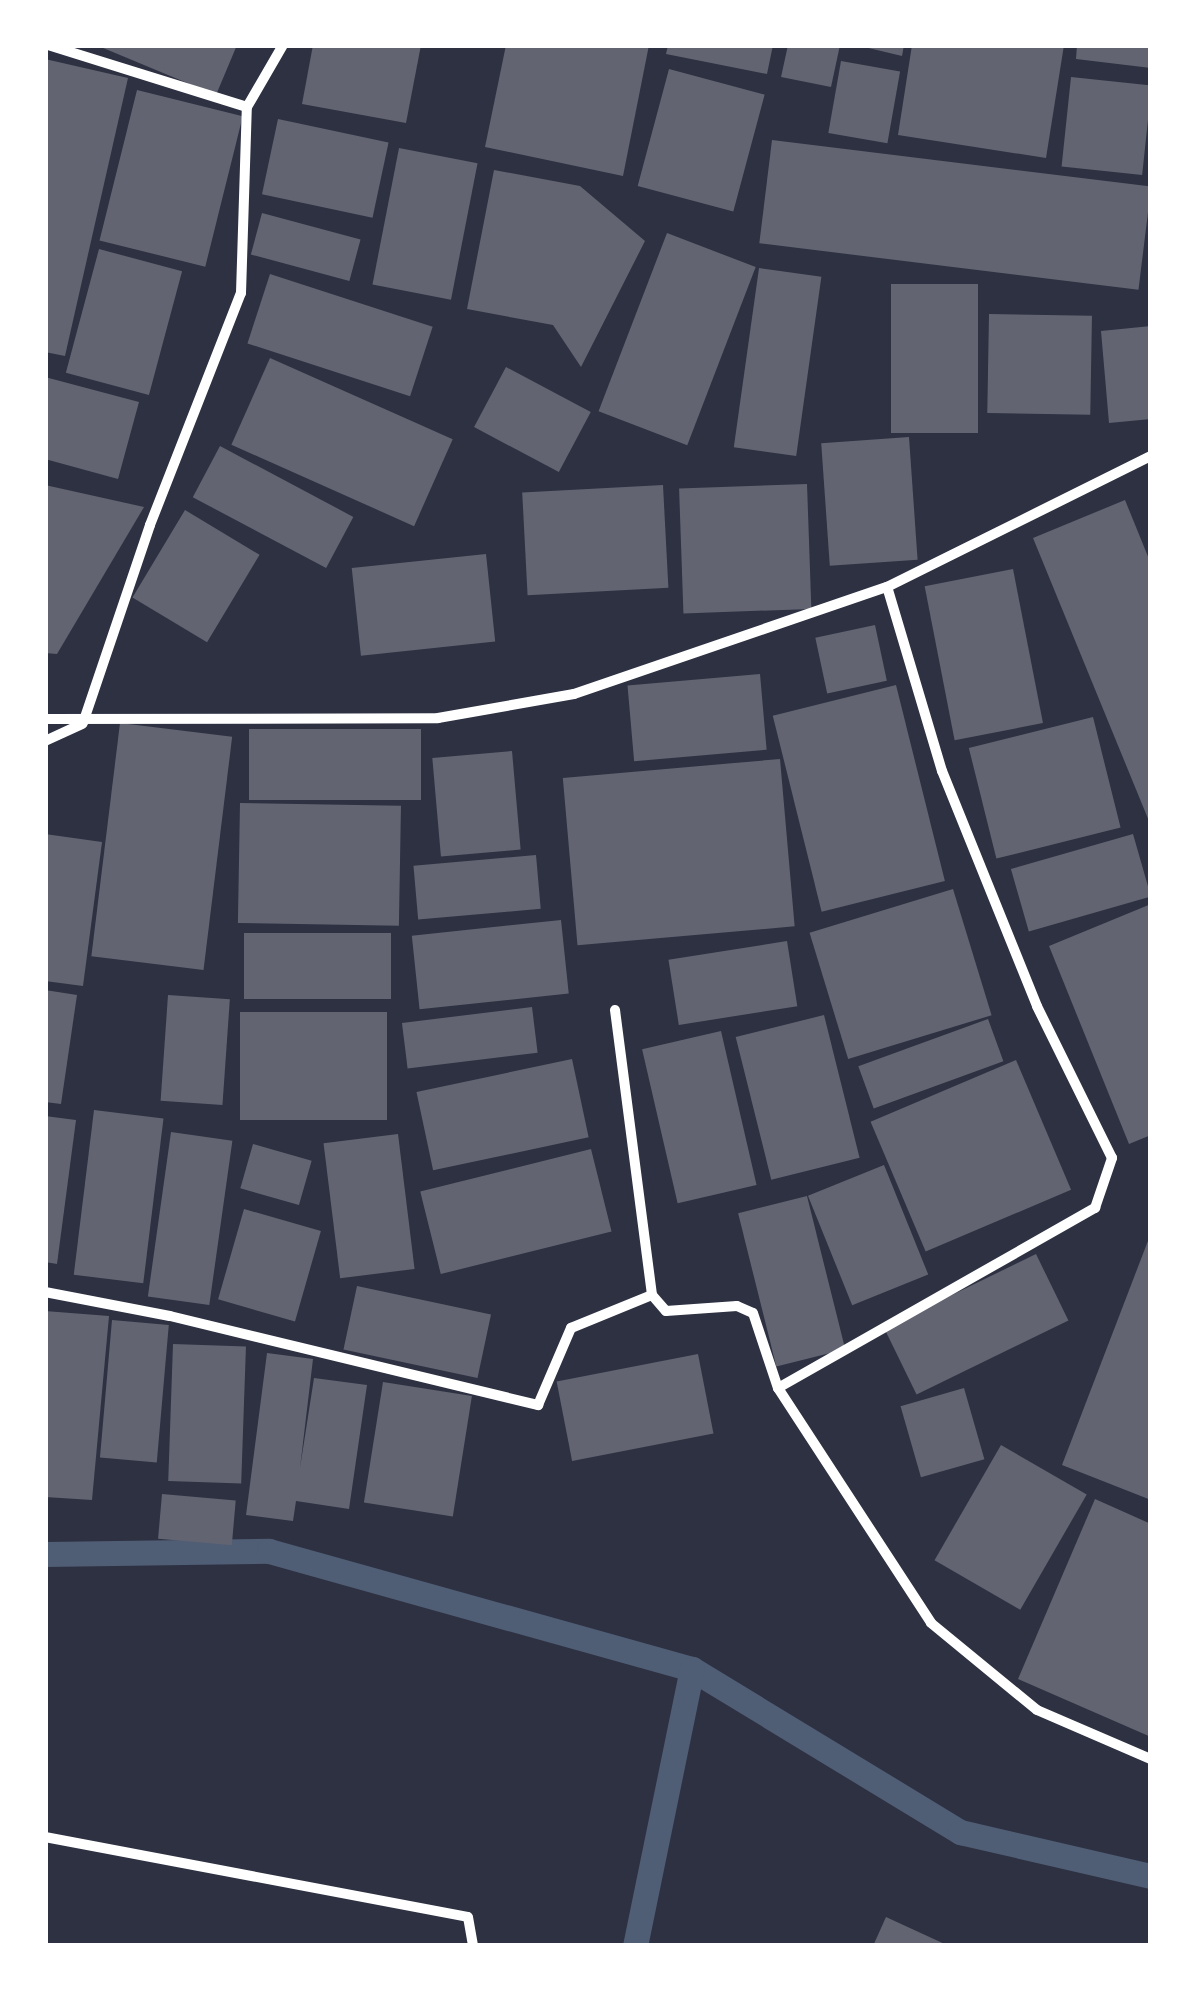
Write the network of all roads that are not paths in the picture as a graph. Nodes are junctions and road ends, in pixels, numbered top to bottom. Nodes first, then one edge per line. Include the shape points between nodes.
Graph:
1 (48, 45) edge
2 (283, 45) edge
3 (247, 108) junction
4 (1151, 456) edge
5 (887, 587) junction
6 (45, 719) edge
7 (83, 723) junction
8 (45, 740) edge
9 (615, 1010) dead end
10 (45, 1292) edge
11 (652, 1295) junction
12 (778, 1388) junction
13 (1151, 1759) edge
14 (45, 1837) edge
15 (472, 1946) edge

1 - 3 street
2 - 3 street
3 - 7 street via 241,293 150,525
4 - 5 street
5 - 7 street via 574,694 458,714
5 - 12 street via 942,771 1036,1006 1112,1158 1095,1208
6 - 7 street
7 - 8 street
9 - 11 street
10 - 11 street via 538,1405 571,1328
11 - 12 street via 666,1311 738,1306 753,1313
12 - 13 street via 931,1623 1038,1710
14 - 15 street via 474,1921

